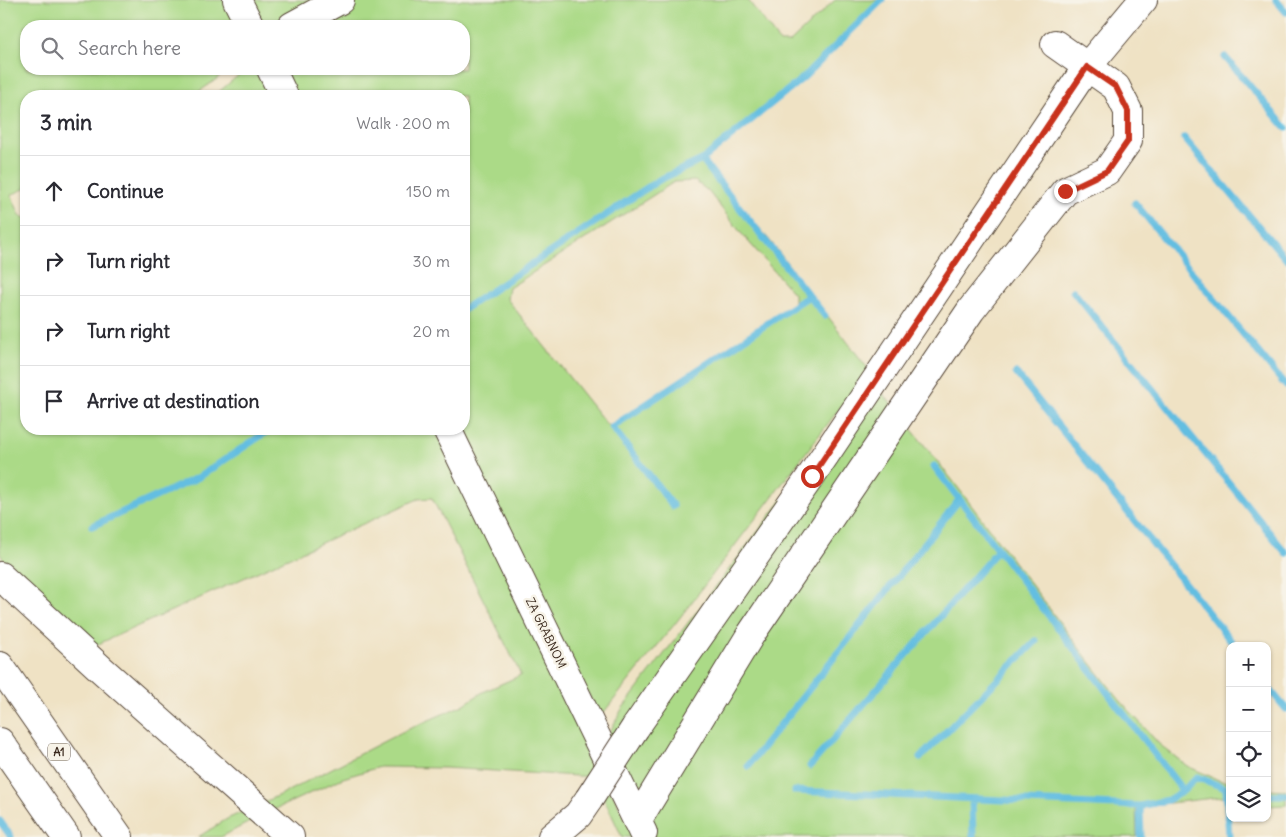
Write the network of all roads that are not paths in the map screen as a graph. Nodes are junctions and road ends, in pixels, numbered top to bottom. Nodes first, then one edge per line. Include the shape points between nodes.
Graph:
1 (237, 0) edge
2 (340, 0) edge
3 (1143, 0) edge
4 (247, 20) edge
5 (303, 20) edge
6 (1055, 44) dead end
7 (1087, 67) junction
8 (274, 75) edge
9 (281, 90) edge
10 (450, 435) edge
11 (0, 576) edge
12 (0, 666) edge
13 (0, 742) edge
14 (580, 817) edge
15 (641, 829) edge
16 (66, 837) edge
17 (118, 837) edge
18 (290, 837) edge
19 (552, 837) edge

1 - 4 main road
2 - 5 main road
3 - 7 main road
6 - 7 main road
7 - 14 main road, bridge via 812,476 635,728
7 - 15 main road via 1116,87 1128,111 1128,141 1107,171 1065,191 971,310 751,634
8 - 9 main road
10 - 15 main road, ZA GRABNOM
11 - 18 main road
12 - 17 main road, A1
13 - 16 main road
14 - 19 main road

